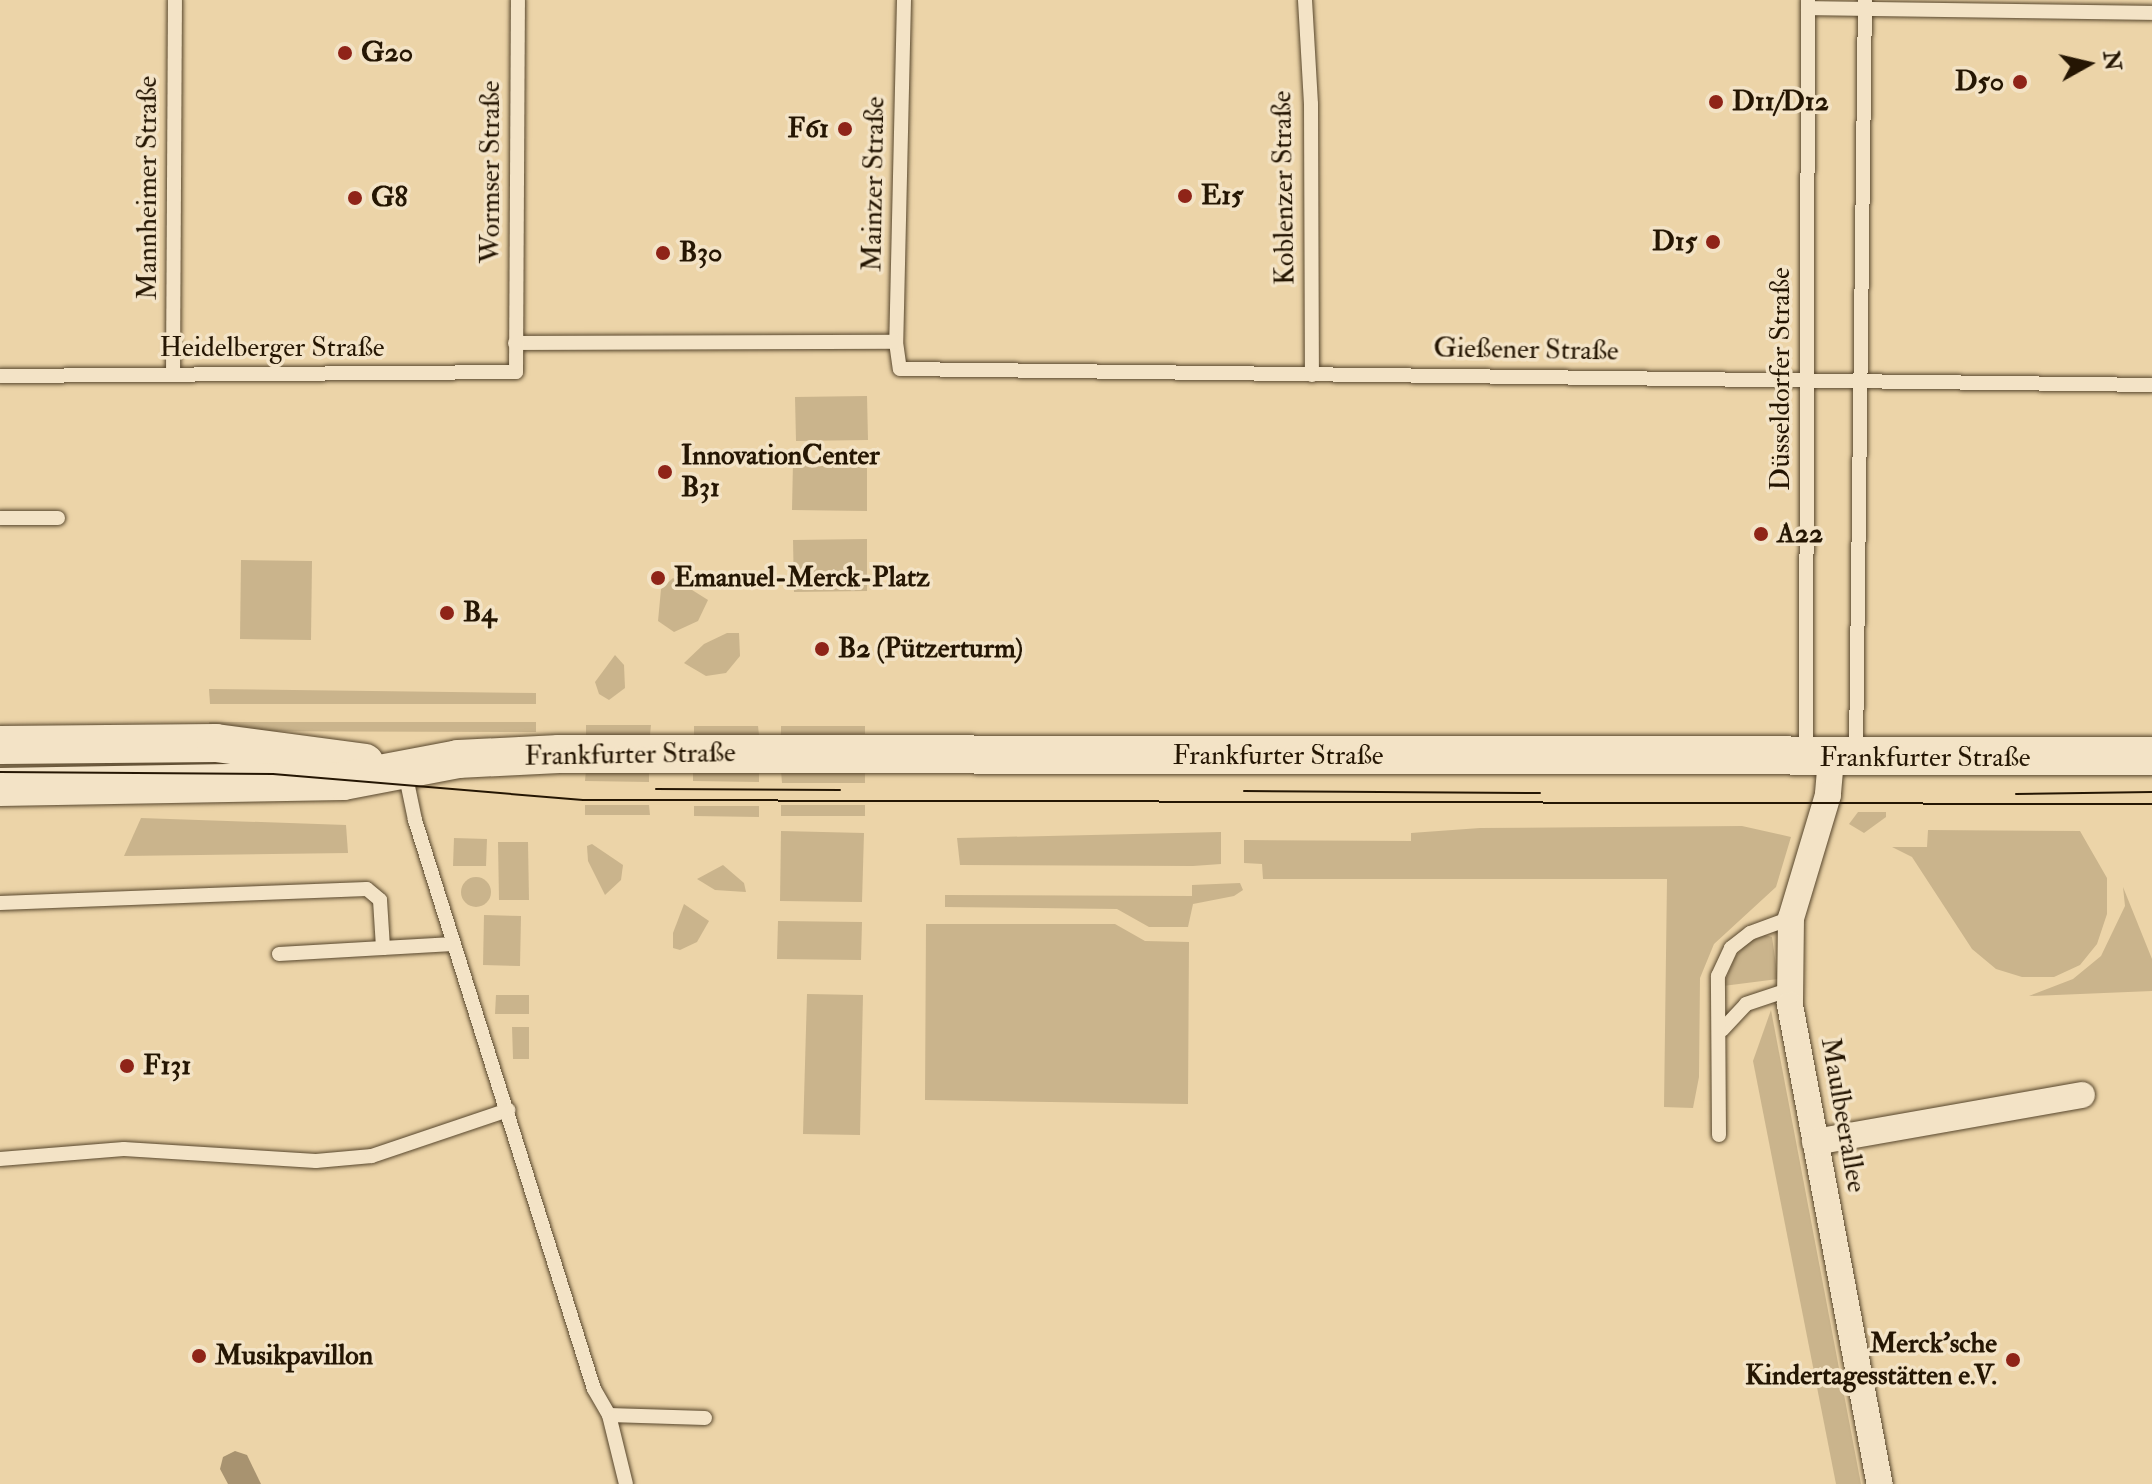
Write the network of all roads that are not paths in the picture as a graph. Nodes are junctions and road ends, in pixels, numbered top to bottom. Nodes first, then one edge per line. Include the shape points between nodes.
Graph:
1 (175, 0) edge
2 (518, 0) edge
3 (904, 0) edge
4 (1305, 0) edge
5 (1808, 4) edge
6 (1865, 5) edge
7 (2152, 13) edge
8 (896, 342) junction
9 (515, 343) junction
10 (900, 369) joint
11 (173, 375) junction
12 (1312, 375) junction
13 (0, 376) edge
14 (1807, 379) junction
15 (1861, 381) junction
16 (2152, 385) edge
17 (0, 518) edge
18 (58, 518) dead end
19 (0, 745) edge
20 (2152, 756) edge
21 (1831, 759) junction
22 (404, 768) junction
23 (0, 787) edge
24 (0, 903) edge
25 (1791, 918) junction
26 (453, 944) junction
27 (383, 948) junction
28 (279, 954) dead end
29 (1791, 989) junction
30 (1722, 1030) junction
31 (2082, 1095) dead end
32 (508, 1110) junction
33 (1719, 1135) dead end
34 (1815, 1142) junction
35 (0, 1159) edge
36 (609, 1415) junction
37 (705, 1418) dead end
38 (626, 1484) edge
39 (1880, 1484) edge

1 - 11 lane, Mannheimer Straße
2 - 9 lane, Wormser Straße
3 - 8 lane, Mainzer Straße
4 - 12 lane, Koblenzer Straße via 1311,104
5 - 6 lane
5 - 14 lane, Düsseldorfer Straße
6 - 7 lane
6 - 15 lane
8 - 9 lane
8 - 10 lane, Mainzer Straße
9 - 11 lane, Heidelberger Straße via 516,372
10 - 12 lane, Gießener Straße
11 - 13 lane, Heidelberger Straße
12 - 14 lane, Gießener Straße
14 - 15 lane, Gießener Straße
14 - 21 lane, Düsseldorfer Straße
15 - 16 lane, Gießener Straße
15 - 21 lane
17 - 18 lane
19 - 22 main road, Frankfurter Straße via 216,743
20 - 21 main road, Frankfurter Straße
21 - 22 main road, Frankfurter Straße via 586,753 458,759
21 - 25 street, Maulbeerallee via 1828,795
22 - 23 main road, Frankfurter Straße via 297,784
22 - 26 lane
24 - 27 lane via 367,889 380,900
25 - 29 street, Maulbeerallee
25 - 30 lane via 1750,933 1731,948 1718,976
26 - 27 lane
26 - 32 lane
27 - 28 lane
29 - 30 lane via 1746,1004
29 - 34 street, Maulbeerallee
30 - 33 lane
31 - 34 street
32 - 35 lane via 358,1157 316,1161 124,1149
32 - 36 lane via 594,1389
34 - 39 street, Maulbeerallee
36 - 37 lane
36 - 38 lane

